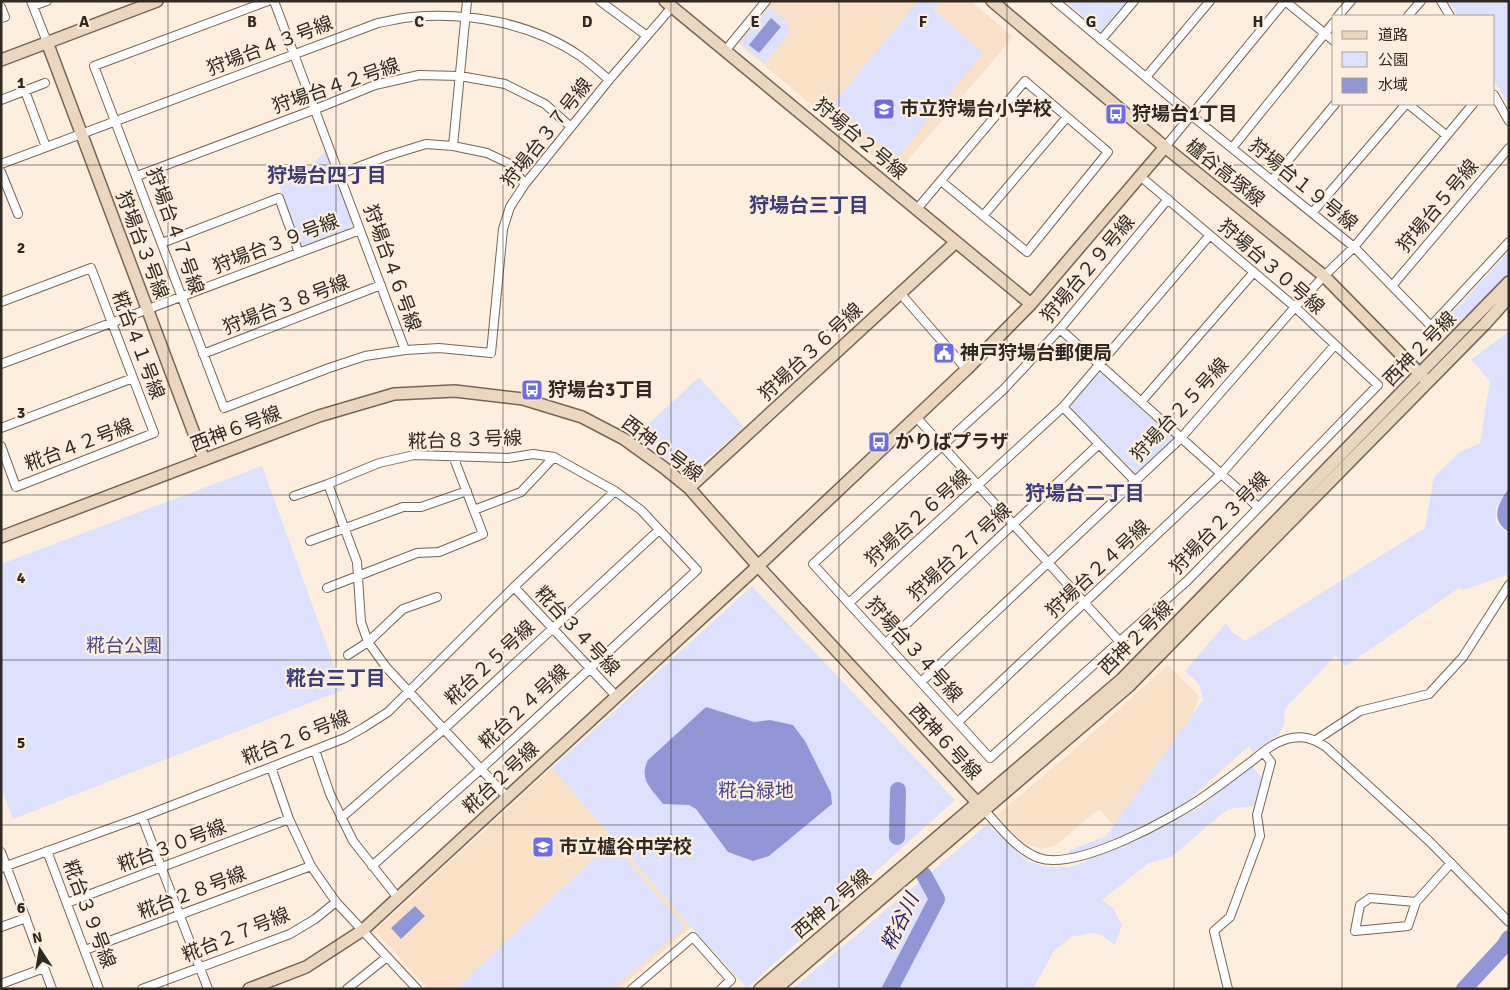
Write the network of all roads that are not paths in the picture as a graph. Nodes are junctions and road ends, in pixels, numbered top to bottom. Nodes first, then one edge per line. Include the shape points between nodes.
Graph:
1 (47, 1) edge
2 (157, 1) edge
3 (268, 1) edge
4 (274, 1) edge
5 (467, 1) edge
6 (600, 1) edge
7 (766, 1) edge
8 (992, 1) edge
9 (1055, 1) edge
10 (1134, 1) edge
11 (1210, 1) edge
12 (1285, 1) edge
13 (1351, 1) edge
14 (1421, 1) edge
15 (1441, 1) edge
16 (32, 4) edge
17 (669, 4) edge
18 (1, 7) edge
19 (1339, 15) edge
20 (1409, 15) edge
21 (1449, 15) edge
22 (465, 17) junction
23 (1, 18) edge
24 (1332, 24) edge
25 (1324, 33) junction
26 (647, 36) junction
27 (1101, 40) junction
28 (1332, 40) edge
29 (47, 42) junction
30 (726, 51) junction
31 (295, 54) junction
32 (1, 60) edge
33 (460, 76) junction
34 (1146, 77) junction
35 (609, 80) junction
36 (46, 83) dead end
37 (25, 91) junction
38 (1495, 98) edge
39 (1, 100) edge
40 (1334, 105) edge
41 (1406, 105) edge
42 (1408, 105) edge
43 (1472, 105) edge
44 (316, 110) junction
45 (1191, 115) junction
46 (1067, 117) junction
47 (116, 121) junction
48 (1509, 121) edge
49 (571, 127) junction
50 (82, 134) junction
51 (1446, 135) junction
52 (453, 146) junction
53 (1165, 146) junction
54 (46, 147) junction
55 (1232, 148) junction
56 (1509, 148) edge
57 (1, 164) edge
58 (1, 172) edge
59 (340, 174) junction
60 (137, 176) junction
61 (1140, 176) junction
62 (1272, 180) junction
63 (941, 181) junction
64 (525, 184) junction
65 (10, 193) junction
66 (1, 196) edge
67 (1168, 199) junction
68 (917, 209) junction
69 (1312, 213) junction
70 (18, 214) dead end
71 (984, 216) junction
72 (360, 230) junction
73 (1210, 235) junction
74 (956, 242) junction
75 (1509, 242) edge
76 (162, 243) junction
77 (1354, 247) junction
78 (299, 253) junction
79 (1254, 272) junction
80 (1324, 276) junction
81 (1509, 282) edge
82 (381, 285) junction
83 (1392, 286) junction
84 (900, 293) junction
85 (182, 297) junction
86 (1509, 297) edge
87 (1, 302) edge
88 (1031, 304) junction
89 (1294, 306) junction
90 (148, 310) junction
91 (112, 323) junction
92 (1060, 329) junction
93 (1335, 345) junction
94 (405, 350) junction
95 (203, 354) junction
96 (1, 364) edge
97 (1100, 365) junction
98 (967, 370) junction
99 (133, 378) junction
100 (1424, 378) junction
101 (1378, 386) joint
102 (1141, 402) junction
103 (1063, 407) junction
104 (224, 408) joint
105 (917, 418) junction
106 (1, 428) edge
107 (154, 433) joint
108 (1182, 438) junction
109 (1099, 444) junction
110 (1, 446) edge
111 (942, 446) junction
112 (453, 456) junction
113 (554, 457) junction
114 (204, 460) junction
115 (1221, 474) junction
116 (1136, 482) junction
117 (328, 484) junction
118 (978, 486) junction
119 (688, 488) junction
120 (467, 491) junction
121 (615, 491) junction
122 (294, 496) dead end
123 (1258, 507) junction
124 (474, 510) junction
125 (1014, 525) junction
126 (344, 528) junction
127 (659, 530) junction
128 (1, 537) edge
129 (310, 541) dead end
130 (814, 564) joint
131 (1049, 564) junction
132 (758, 566) junction
133 (697, 570) joint
134 (358, 576) junction
135 (1509, 585) edge
136 (514, 587) junction
137 (327, 588) dead end
138 (437, 597) dead end
139 (849, 603) junction
140 (1085, 604) junction
141 (552, 628) junction
142 (368, 642) junction
143 (1120, 642) junction
144 (886, 643) junction
145 (348, 655) dead end
146 (590, 668) junction
147 (921, 682) junction
148 (409, 692) junction
149 (616, 696) junction
150 (958, 722) junction
151 (444, 729) junction
152 (1316, 740) junction
153 (315, 750) junction
154 (1263, 752) junction
155 (990, 758) joint
156 (271, 767) junction
157 (481, 769) junction
158 (507, 797) junction
159 (981, 807) junction
160 (142, 817) junction
161 (341, 818) junction
162 (289, 819) junction
163 (47, 851) junction
164 (1, 852) edge
165 (1451, 863) junction
166 (311, 866) junction
167 (372, 866) junction
168 (4, 867) edge
169 (161, 867) junction
170 (398, 898) junction
171 (336, 902) junction
172 (1416, 902) junction
173 (67, 903) junction
174 (180, 915) junction
175 (26, 918) junction
176 (1507, 920) edge
177 (1, 927) edge
178 (363, 930) junction
179 (85, 950) junction
180 (387, 957) junction
181 (44, 968) junction
182 (199, 968) junction
183 (1, 984) edge
184 (52, 989) edge
185 (100, 989) edge
186 (142, 989) edge
187 (208, 989) edge
188 (249, 989) edge
189 (347, 989) edge
190 (417, 989) edge
191 (632, 989) edge
192 (721, 989) edge
193 (760, 989) edge
194 (776, 989) edge
195 (1228, 989) edge

1 - 16 street
2 - 29 street
3 - 47 street, 狩場台４７号線 via 94,66
4 - 31 street, 狩場台４６号線
5 - 22 street
6 - 26 street
7 - 30 street
8 - 53 street, 櫨谷高塚線
9 - 27 street, 狩場台１９号線
10 - 27 street
11 - 34 street
12 - 25 street
12 - 45 street
13 - 19 street
14 - 20 street
15 - 21 street
16 - 29 street
17 - 26 street, 狩場台３７号線
17 - 30 street, 狩場台２号線
18 - 23 street via 5,17
22 - 31 street, 狩場台４３号線 via 411,17 378,23
22 - 33 street
22 - 35 street, 狩場台４３号線 via 512,24 555,41
24 - 25 street
25 - 28 street
25 - 55 street
26 - 35 street, 狩場台３７号線
27 - 34 street, 狩場台１９号線
29 - 32 street
29 - 50 street, 狩場台３号線
30 - 68 street, 狩場台２号線
31 - 44 street, 狩場台４６号線
31 - 47 street, 狩場台４３号線
33 - 44 street, 狩場台４２号線 via 419,75 375,85
33 - 49 street, 狩場台４２号線 via 505,84 545,104
33 - 52 street
34 - 45 street, 狩場台１９号線
35 - 49 street, 狩場台３７号線
36 - 37 street
37 - 39 street
37 - 54 street
38 - 48 street
40 - 62 street
41 - 69 street
42 - 51 street
43 - 51 street, 狩場台２５号線
44 - 59 street, 狩場台４６号線
44 - 60 street, 狩場台４２号線
45 - 53 street
45 - 55 street, 狩場台１９号線
46 - 63 street via 1025,81
46 - 71 street
46 - 71 street via 1108,152 1027,252
47 - 50 street, 狩場台４３号線
47 - 60 street, 狩場台４７号線
49 - 64 street, 狩場台３７号線
50 - 54 street, 狩場台４３号線
50 - 90 street, 狩場台３号線
51 - 77 street, 狩場台２５号線
52 - 59 street via 426,144
52 - 64 street via 487,153 508,163
53 - 61 street, 糀台２号線
53 - 80 street, 櫨谷高塚線
54 - 57 street, 狩場台４３号線
55 - 62 street, 狩場台１９号線
56 - 83 street, 狩場台５号線
58 - 65 street
59 - 72 street, 狩場台４６号線
60 - 76 street, 狩場台４７号線
61 - 67 street, 狩場台３０号線
61 - 88 street, 糀台２号線
62 - 69 street, 狩場台１９号線
63 - 68 street
63 - 71 street
64 - 94 street, 狩場台３７号線 via 510,207 503,229 491,353 439,348
65 - 66 street
65 - 70 street
67 - 73 street, 狩場台３０号線
67 - 92 street, 狩場台２９号線
68 - 74 street, 狩場台２号線
69 - 77 street, 狩場台１９号線
72 - 78 street, 狩場台３９号線
72 - 82 street, 狩場台４６号線
73 - 79 street, 狩場台３０号線
73 - 97 street, 狩場台２６号線
74 - 84 street, 狩場台３６号線
74 - 88 street, 狩場台２号線
75 - 83 street, 狩場台１９号線 via 1431,326
76 - 78 street via 279,198
76 - 85 street, 狩場台４７号線
77 - 80 street, 狩場台２５号線
77 - 83 street, 狩場台１９号線
78 - 85 street, 狩場台３９号線
79 - 89 street, 狩場台３０号線
79 - 102 street
80 - 89 street, 狩場台２５号線
80 - 100 street, 櫨谷高塚線
81 - 100 street, 西神２号線
82 - 94 street, 狩場台４６号線
82 - 95 street, 狩場台３８号線
84 - 98 street
84 - 119 street, 狩場台３６号線
85 - 90 street, 狩場台３９号線
85 - 95 street, 狩場台４７号線
86 - 100 street, 西神２号線 via 1485,324
87 - 91 street, 糀台４１号線 via 91,268
88 - 98 street, 糀台２号線
89 - 93 street, 狩場台３０号線
89 - 108 street, 狩場台２５号線
90 - 91 street, 狩場台３９号線
90 - 114 street, 狩場台３号線
91 - 96 street, 狩場台３９号線
91 - 99 street, 糀台４１号線
92 - 97 street
92 - 111 street, 狩場台２９号線 via 1003,390
93 - 101 street, 狩場台３０号線
93 - 115 street, 狩場台２４号線
94 - 104 street, 狩場台３７号線 via 365,356
95 - 104 street, 狩場台４７号線
97 - 102 street
97 - 103 street, 狩場台２６号線
98 - 105 street, 糀台２号線
99 - 106 street
99 - 107 street, 糀台４１号線
100 - 159 street, 西神２号線 via 1129,686
101 - 123 street, 狩場台２３号線
102 - 108 street
103 - 109 street
103 - 118 street, 狩場台２６号線
105 - 111 street
105 - 132 street, 糀台２号線
107 - 110 street, 糀台４２号線 via 16,487
108 - 115 street
108 - 116 street, 狩場台２５号線
109 - 116 street
109 - 125 street, 狩場台２７号線
111 - 118 street
111 - 130 street, 狩場台２９号線
112 - 113 street, 糀台８３号線 via 508,458 533,454
112 - 117 street, 糀台８３号線 via 414,455 379,463
112 - 120 street
113 - 121 street, 糀台８３号線
113 - 124 street via 521,492
114 - 119 street, 西神６号線 via 319,416 394,394 456,392 523,399 582,418 624,440
114 - 128 street, 西神６号線
115 - 123 street
115 - 140 street, 狩場台２４号線
116 - 131 street, 狩場台２５号線
117 - 122 street, 糀台８３号線
117 - 126 street
118 - 125 street
118 - 139 street, 狩場台２６号線
119 - 132 street, 西神６号線
120 - 124 street
120 - 126 street via 422,507 403,507
121 - 127 street, 糀台８３号線 via 641,510
121 - 136 street, 糀台２６号線
123 - 143 street, 狩場台２３号線 via 1188,580
124 - 134 street via 482,534 440,552 417,553
125 - 131 street
125 - 144 street, 狩場台２７号線
126 - 129 street
126 - 134 street via 357,562
127 - 133 street, 糀台８３号線
127 - 141 street, 糀台２５号線
130 - 139 street, 狩場台３４号線
131 - 140 street
131 - 147 street, 狩場台２５号線
132 - 149 street, 糀台２号線
132 - 159 street, 西神６号線
133 - 146 street, 糀台２４号線
134 - 137 street
134 - 142 street via 361,622
135 - 152 street via 1462,658 1429,694 1360,711
136 - 141 street, 糀台３４号線
136 - 148 street, 糀台２６号線
138 - 142 street via 402,609
139 - 144 street, 狩場台３４号線
140 - 143 street
140 - 150 street, 狩場台２４号線
141 - 146 street, 糀台３４号線
141 - 151 street, 糀台２５号線
142 - 145 street
142 - 148 street
143 - 155 street, 狩場台２３号線
144 - 147 street, 狩場台３４号線
146 - 149 street, 糀台３４号線
146 - 157 street, 糀台２４号線
147 - 150 street, 狩場台３４号線
148 - 151 street
148 - 153 street, 糀台２６号線 via 388,712 363,728
149 - 158 street, 糀台２号線
150 - 155 street, 狩場台３４号線
151 - 157 street
151 - 161 street, 糀台２５号線
152 - 154 street via 1302,736 1287,739
152 - 165 street
153 - 156 street, 糀台２６号線
153 - 161 street
154 - 159 street via 1205,796 1169,818 1100,851 1064,860 1040,858 1019,846
154 - 195 street via 1271,762 1257,815 1260,836 1230,917 1214,931
156 - 160 street, 糀台２６号線
156 - 162 street
157 - 158 street
157 - 167 street, 糀台２４号線
158 - 170 street, 糀台２号線
159 - 193 street, 西神２号線
159 - 194 street, 西神２号線
160 - 163 street, 糀台２６号線
160 - 169 street
161 - 167 street
162 - 166 street
162 - 169 street, 糀台３０号線
163 - 168 street, 糀台２６号線
163 - 173 street, 糀台３９号線
164 - 168 street
165 - 172 street
165 - 176 street
166 - 171 street
166 - 174 street, 糀台２８号線
167 - 170 street
168 - 175 street
169 - 173 street, 糀台３０号線
169 - 174 street
170 - 178 street, 糀台２号線
171 - 178 street
171 - 182 street, 糀台２７号線 via 290,934
172 - 172 street via 1408,926 1355,931 1360,905 1370,898
173 - 179 street, 糀台３９号線
174 - 179 street, 糀台２８号線
174 - 182 street
175 - 177 street
175 - 181 street
178 - 180 street
178 - 188 street, 糀台２号線 via 306,967
179 - 185 street, 糀台３９号線
180 - 189 street
180 - 190 street
181 - 183 street
181 - 184 street
182 - 186 street, 糀台２７号線
182 - 187 street
191 - 192 street via 693,937 731,980

